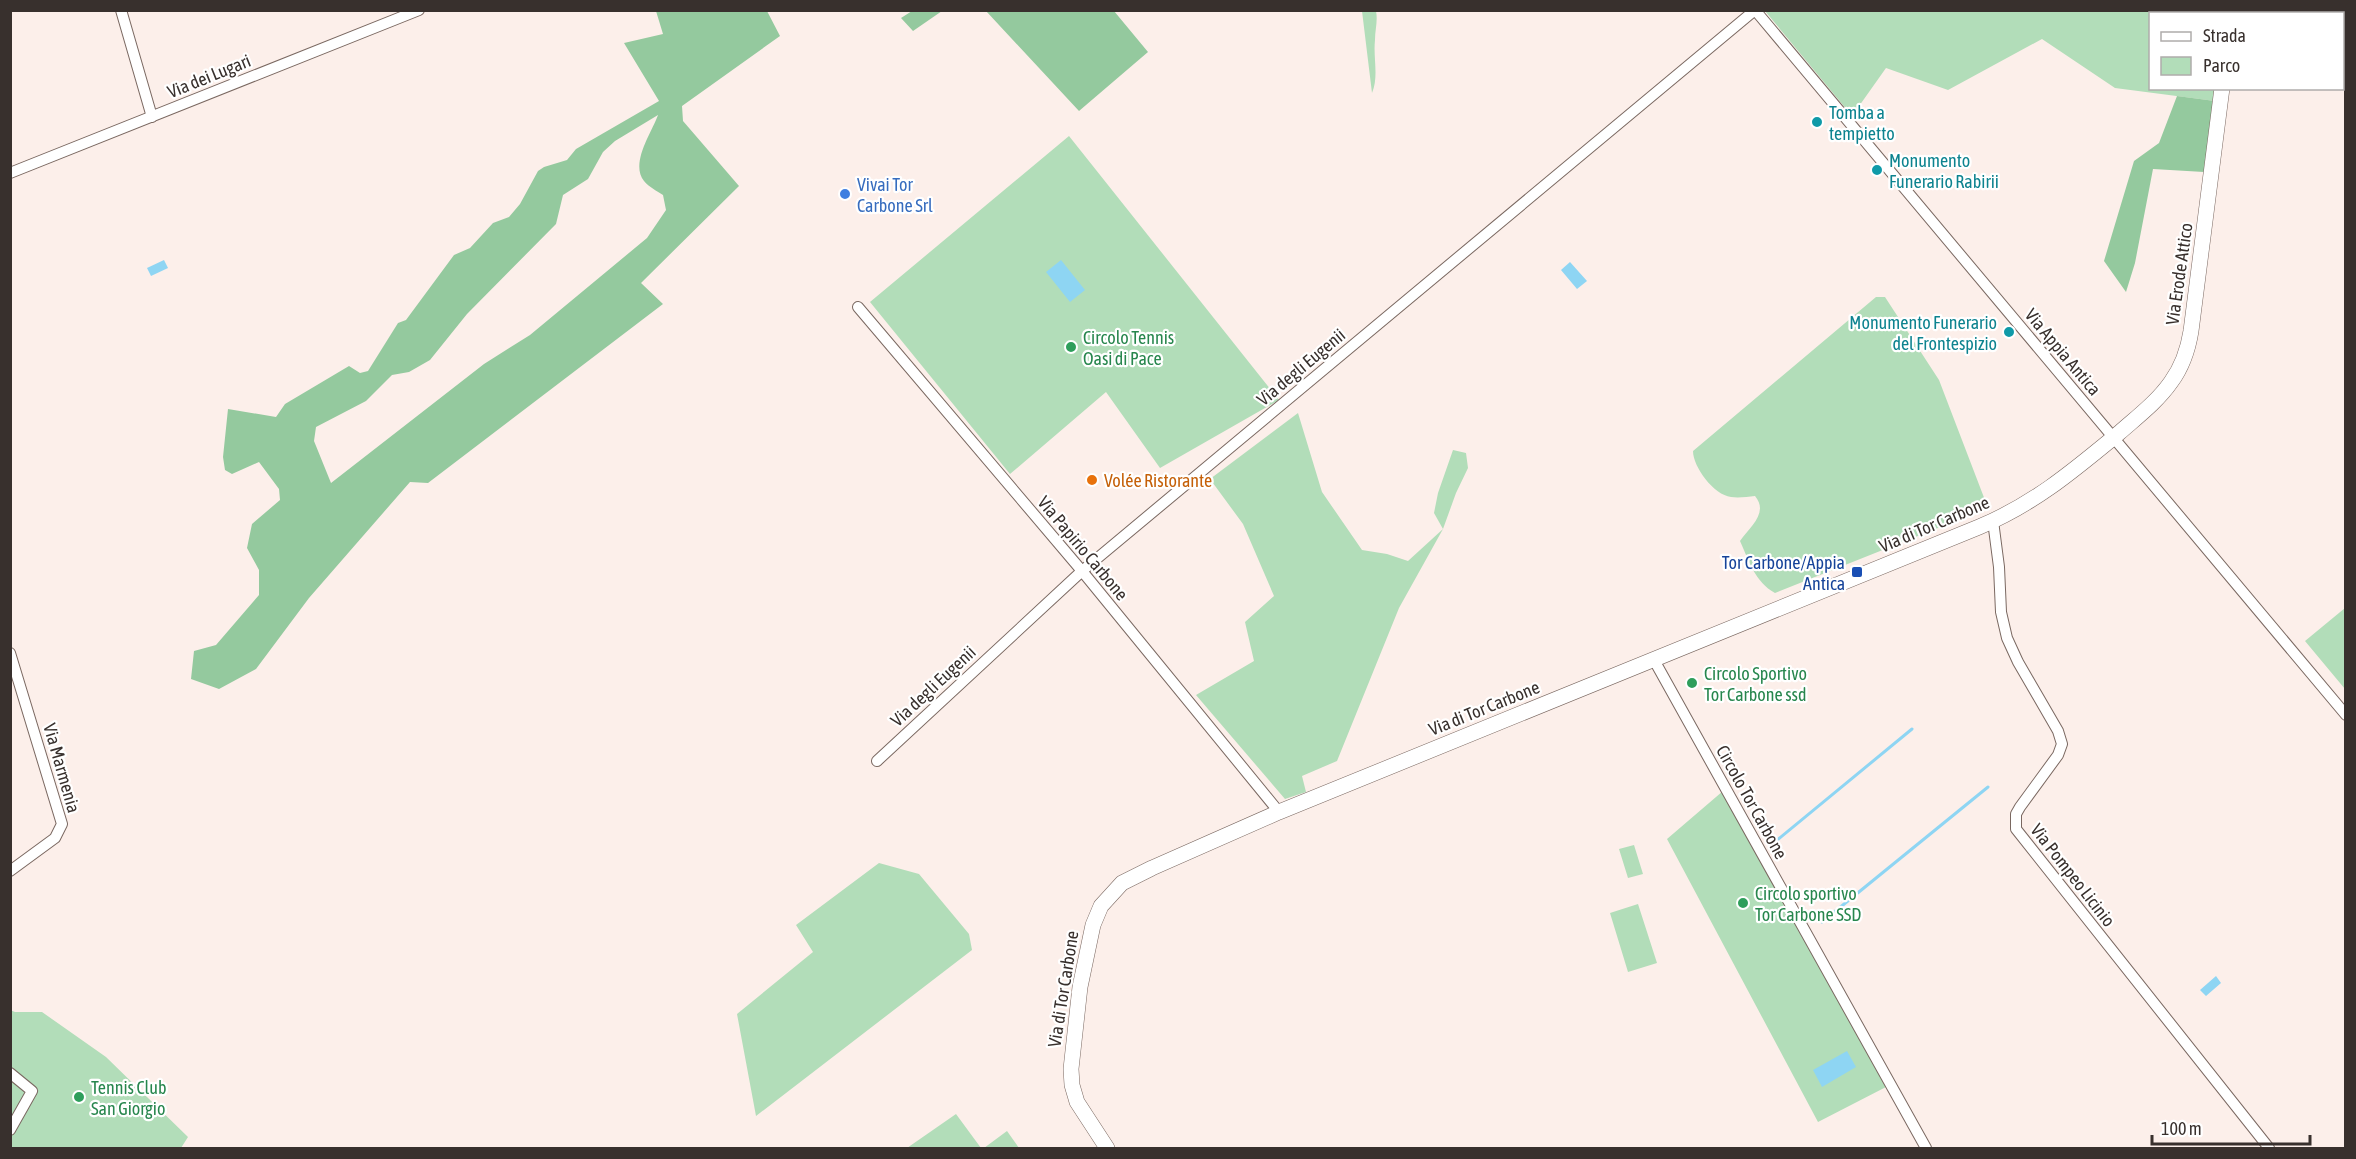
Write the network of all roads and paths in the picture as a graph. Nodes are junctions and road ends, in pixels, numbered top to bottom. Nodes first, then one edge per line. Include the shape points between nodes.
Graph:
1 (121, 10) edge
2 (1755, 10) edge
3 (412, 12) edge
4 (2222, 90) edge
5 (152, 117) junction
6 (10, 173) edge
7 (858, 307) dead end
8 (2113, 437) junction
9 (1993, 521) junction
10 (1082, 571) junction
11 (10, 653) edge
12 (1654, 660) junction
13 (2346, 715) edge
14 (878, 761) dead end
15 (1280, 812) junction
16 (10, 871) edge
17 (10, 1073) edge
18 (10, 1130) edge
19 (1107, 1149) edge
20 (1926, 1149) edge
21 (2270, 1149) edge

1 - 5 street
2 - 8 street, Via Appia Antica
2 - 10 street, Via degli Eugenii
3 - 5 street, Via dei Lugari
4 - 8 main road, Via Erode Attico via 2185,355 2167,388
5 - 6 street, Via dei Lugari
7 - 10 street, Via Papirio Carbone
8 - 9 main road, Via di Tor Carbone via 2056,485
8 - 13 street, Via Appia Antica
9 - 12 main road, Via di Tor Carbone
9 - 21 street, Via Pompeo Licinio via 2007,638 2062,744 2016,814 2016,829
10 - 14 street, Via degli Eugenii
10 - 15 street, Via Papirio Carbone
11 - 16 street, Via Marmenia via 62,824 55,837
12 - 15 main road, Via di Tor Carbone
12 - 20 street, Circolo Tor Carbone
15 - 19 main road, Via di Tor Carbone via 1133,877 1117,887 1099,909 1086,954 1071,1074 1077,1102
17 - 18 street via 32,1091

